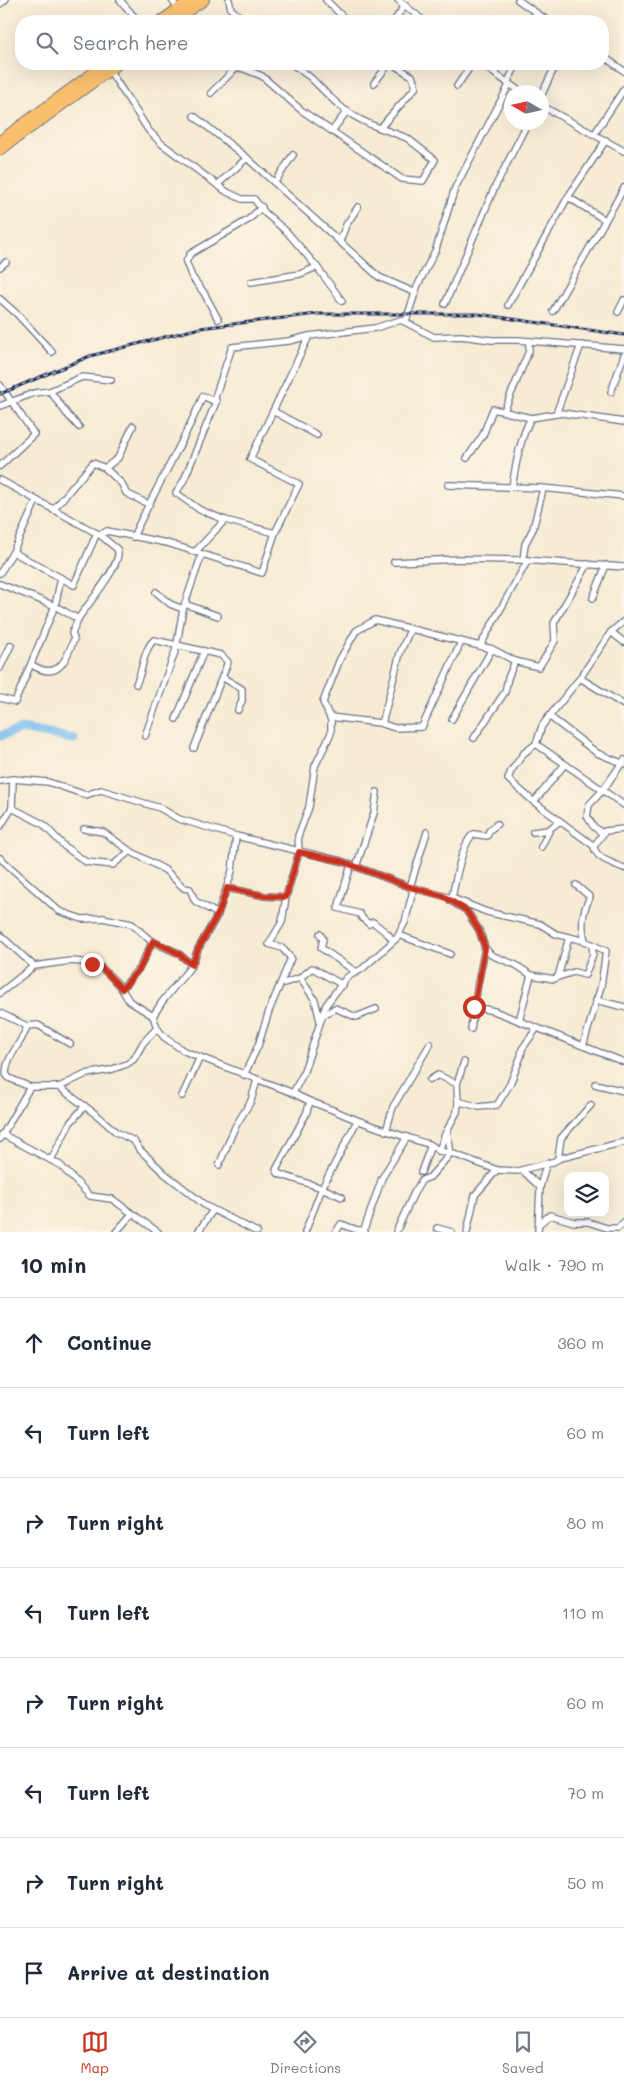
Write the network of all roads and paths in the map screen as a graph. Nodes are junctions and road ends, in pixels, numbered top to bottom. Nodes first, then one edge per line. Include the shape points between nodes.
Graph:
1 (5, 0) edge
2 (120, 0) edge
3 (191, 0) edge
4 (204, 0) edge
5 (229, 0) edge
6 (326, 0) edge
7 (398, 0) edge
8 (518, 0) edge
9 (0, 4) edge
10 (405, 5) junction
11 (176, 14) edge
12 (133, 15) edge
13 (238, 15) edge
14 (341, 15) edge
15 (398, 15) edge
16 (417, 15) edge
17 (539, 15) edge
18 (609, 60) edge
19 (103, 70) edge
20 (103, 70) edge
21 (109, 70) edge
22 (234, 70) edge
23 (247, 70) edge
24 (300, 70) edge
25 (386, 70) edge
26 (402, 70) edge
27 (468, 70) edge
28 (489, 70) edge
29 (514, 70) edge
30 (553, 70) edge
31 (624, 71) edge
32 (374, 83) dead end
33 (508, 84) junction
34 (546, 85) edge
35 (457, 86) dead end
36 (624, 89) edge
37 (211, 93) dead end
38 (549, 110) edge
39 (347, 111) junction
40 (194, 116) dead end
41 (380, 128) junction
42 (524, 130) edge
43 (332, 131) junction
44 (595, 134) junction
45 (606, 140) junction
46 (0, 141) edge
47 (0, 150) edge
48 (624, 151) edge
49 (293, 155) dead end
50 (247, 158) junction
51 (275, 182) junction
52 (217, 185) junction
53 (624, 188) edge
54 (568, 197) junction
55 (262, 207) junction
56 (358, 207) dead end
57 (605, 220) junction
58 (340, 241) junction
59 (6, 262) dead end
60 (0, 267) edge
61 (317, 267) junction
62 (250, 282) dead end
63 (416, 294) junction
64 (0, 299) edge
65 (342, 300) dead end
66 (624, 300) edge
67 (445, 304) dead end
68 (508, 305) dead end
69 (553, 310) dead end
70 (618, 312) dead end
71 (218, 319) dead end
72 (406, 321) junction
73 (309, 336) junction
74 (529, 341) junction
75 (581, 345) junction
76 (624, 349) edge
77 (52, 352) dead end
78 (624, 355) edge
79 (111, 380) dead end
80 (0, 385) edge
81 (50, 391) junction
82 (611, 392) dead end
83 (13, 401) junction
84 (216, 402) junction
85 (0, 406) edge
86 (273, 411) junction
87 (504, 411) junction
88 (556, 414) junction
89 (531, 418) junction
90 (624, 422) edge
91 (133, 426) dead end
92 (79, 427) dead end
93 (317, 435) dead end
94 (467, 458) dead end
95 (0, 466) edge
96 (105, 468) junction
97 (0, 480) edge
98 (448, 485) dead end
99 (512, 487) junction
100 (544, 489) junction
101 (624, 496) edge
102 (36, 501) junction
103 (148, 504) junction
104 (53, 510) junction
105 (225, 520) junction
106 (275, 533) junction
107 (98, 534) junction
108 (134, 536) junction
109 (14, 552) junction
110 (195, 552) junction
111 (202, 554) junction
112 (525, 560) junction
113 (394, 562) dead end
114 (588, 564) junction
115 (606, 565) junction
116 (623, 565) edge
117 (0, 573) edge
118 (61, 578) junction
119 (0, 584) edge
120 (156, 592) dead end
121 (592, 598) dead end
122 (55, 606) junction
123 (184, 607) junction
124 (218, 616) dead end
125 (78, 619) junction
126 (624, 621) edge
127 (410, 630) junction
128 (611, 632) junction
129 (461, 642) junction
130 (624, 642) edge
131 (10, 645) dead end
132 (177, 645) junction
133 (480, 646) junction
134 (492, 649) junction
135 (204, 651) junction
136 (515, 661) junction
137 (32, 665) junction
138 (0, 668) edge
139 (222, 677) junction
140 (580, 678) junction
141 (136, 684) dead end
142 (0, 698) edge
143 (624, 705) edge
144 (238, 710) dead end
145 (549, 716) junction
146 (330, 717) junction
147 (176, 719) dead end
148 (452, 719) dead end
149 (382, 724) junction
150 (145, 736) dead end
151 (474, 738) dead end
152 (536, 744) junction
153 (194, 748) dead end
154 (623, 762) edge
155 (565, 764) junction
156 (13, 779) junction
157 (0, 781) edge
158 (603, 790) junction
159 (377, 792) dead end
160 (534, 802) junction
161 (624, 803) edge
162 (12, 808) junction
163 (560, 821) junction
164 (497, 824) dead end
165 (0, 827) edge
166 (624, 828) edge
167 (84, 829) dead end
168 (550, 829) junction
169 (427, 832) dead end
170 (533, 832) dead end
171 (603, 834) junction
172 (236, 836) junction
173 (594, 846) junction
174 (541, 847) dead end
175 (130, 851) junction
176 (299, 852) junction
177 (0, 858) edge
178 (353, 866) junction
179 (624, 868) edge
180 (576, 886) dead end
181 (410, 887) junction
182 (227, 888) junction
183 (443, 896) junction
184 (286, 897) junction
185 (452, 898) junction
186 (218, 914) junction
187 (320, 934) dead end
188 (399, 934) junction
189 (0, 935) edge
190 (569, 937) junction
191 (153, 941) junction
192 (393, 941) junction
193 (585, 941) junction
194 (592, 944) junction
195 (485, 948) junction
196 (450, 954) dead end
197 (192, 965) junction
198 (34, 966) junction
199 (356, 972) junction
200 (532, 975) junction
201 (558, 977) junction
202 (300, 978) junction
203 (281, 984) junction
204 (343, 985) junction
205 (122, 989) junction
206 (0, 993) edge
207 (596, 1000) junction
208 (474, 1007) junction
209 (624, 1007) edge
210 (376, 1009) dead end
211 (0, 1013) edge
212 (153, 1016) junction
213 (321, 1018) junction
214 (519, 1021) junction
215 (28, 1026) junction
216 (157, 1028) junction
217 (537, 1028) junction
218 (472, 1029) dead end
219 (70, 1044) dead end
220 (430, 1044) dead end
221 (583, 1046) junction
222 (200, 1057) junction
223 (464, 1062) dead end
224 (624, 1062) edge
225 (244, 1074) junction
226 (258, 1080) junction
227 (430, 1080) dead end
228 (457, 1084) junction
229 (595, 1084) dead end
230 (30, 1087) junction
231 (59, 1087) junction
232 (624, 1091) edge
233 (293, 1093) junction
234 (182, 1096) dead end
235 (310, 1102) junction
236 (458, 1104) junction
237 (591, 1105) dead end
238 (84, 1106) junction
239 (357, 1121) junction
240 (447, 1130) junction
241 (386, 1131) junction
242 (1, 1136) edge
243 (407, 1138) junction
244 (624, 1142) edge
245 (431, 1145) junction
246 (439, 1151) junction
247 (451, 1153) junction
248 (51, 1160) junction
249 (555, 1160) junction
250 (219, 1166) dead end
251 (497, 1170) junction
252 (522, 1170) junction
253 (421, 1172) dead end
254 (540, 1187) junction
255 (322, 1188) junction
256 (342, 1197) dead end
257 (213, 1210) junction
258 (132, 1214) junction
259 (624, 1222) edge
260 (539, 1224) junction
261 (240, 1225) junction
262 (437, 1228) dead end
263 (236, 1231) edge
264 (364, 1231) edge
265 (116, 1232) edge
266 (158, 1232) edge
267 (198, 1232) edge
268 (257, 1232) edge
269 (304, 1232) edge
270 (336, 1232) edge
271 (396, 1232) edge
272 (452, 1232) edge
273 (467, 1232) edge
274 (538, 1232) edge

1 - 9 street
2 - 12 street
3 - 11 highway
4 - 11 highway
5 - 13 street
6 - 14 street
7 - 10 street
8 - 17 street
10 - 15 street
10 - 16 street
18 - 31 street
19 - 46 highway
20 - 47 highway
21 - 52 street via 149,131
22 - 37 street
23 - 43 street via 262,76 301,110
24 - 39 street
25 - 32 street
26 - 41 street via 412,76 416,87
27 - 35 street
28 - 33 street
29 - 33 street
30 - 34 street
33 - 63 street via 455,188 436,248
36 - 44 street
38 - 44 street
39 - 41 street
39 - 43 street
40 - 50 street
41 - 43 street via 407,138 435,160 423,181 402,180
42 - 67 street via 494,189
44 - 45 street
45 - 48 street
45 - 54 street
49 - 51 street
50 - 51 street
50 - 52 street
51 - 58 street
52 - 55 street via 242,199 254,199
53 - 57 street
54 - 57 street
54 - 68 street
55 - 61 street
55 - 71 street via 248,220 190,254 186,262
56 - 58 street
57 - 69 street
58 - 63 street via 379,277
59 - 60 street
61 - 62 street via 300,274
61 - 65 street
63 - 72 street
64 - 77 street
66 - 70 street
72 - 73 street
72 - 74 street via 434,337
73 - 84 street via 232,347
73 - 86 street
74 - 75 street
74 - 87 street via 529,351
75 - 76 street
75 - 88 street
78 - 82 street
79 - 81 street via 82,377
80 - 83 street
81 - 83 street
81 - 92 street
83 - 85 street
83 - 95 street via 34,434
84 - 103 street via 203,396
84 - 105 street via 176,492 200,510
86 - 93 street
86 - 106 street via 250,459 299,484
87 - 89 street
87 - 94 street via 493,409 483,435
88 - 89 street
88 - 90 street
89 - 99 street via 519,449
91 - 96 street via 118,458
96 - 103 street via 122,484 126,493
96 - 104 street via 93,462
97 - 102 street
98 - 99 street
99 - 100 street
100 - 101 street
100 - 112 street via 525,544
102 - 104 street
102 - 109 street
103 - 108 street
104 - 107 street
105 - 106 street
105 - 110 street
106 - 111 street via 262,573
107 - 108 street via 106,531
107 - 118 street via 74,585
107 - 125 street via 118,549 119,555
108 - 110 street
109 - 117 street
109 - 118 street
110 - 111 street
111 - 123 street
112 - 113 street
112 - 114 street
112 - 133 street
114 - 115 street
114 - 136 street via 554,623 555,641 540,667
115 - 116 street
115 - 121 street
118 - 122 street
119 - 122 street
120 - 123 street via 170,604
122 - 125 street
122 - 137 street
123 - 124 street
123 - 132 street
125 - 137 street via 72,633 74,639 60,668 44,671
126 - 128 street
127 - 129 street
127 - 146 street via 375,620 356,632 340,659 324,702
127 - 149 street via 400,653
128 - 130 street
128 - 140 street
129 - 133 street
129 - 149 street via 422,728 395,728
131 - 138 street
132 - 135 street
132 - 141 street via 154,640 149,645
132 - 150 street
133 - 134 street
134 - 136 street
134 - 148 street
135 - 139 street via 221,655 228,662
135 - 147 street
136 - 151 street via 505,692
137 - 142 street via 15,702
139 - 144 street via 242,689
139 - 153 street
140 - 143 street
140 - 145 street
145 - 152 street
145 - 154 street via 597,753
146 - 149 street
146 - 176 street via 331,733 315,766 309,808 298,836
152 - 155 street
152 - 160 street via 524,753 508,779
154 - 158 street
155 - 158 street
155 - 160 street
156 - 157 street
156 - 162 street
156 - 172 street via 48,782 86,795 101,790
158 - 161 street
158 - 171 street via 589,805 587,816
159 - 178 street via 374,814
160 - 163 street
162 - 165 street
162 - 175 street via 43,824 64,846 86,862 113,865
163 - 168 street
163 - 173 street
164 - 185 street via 487,836 470,836
166 - 171 street
167 - 175 street via 103,832
168 - 170 street
168 - 174 street
169 - 181 street
171 - 173 street
172 - 176 street
172 - 182 street
173 - 179 street via 598,856
175 - 186 street via 165,870 184,888 190,889 195,900
176 - 178 street
176 - 184 street
177 - 191 street via 59,911 82,919 104,918 132,924
178 - 181 street
178 - 192 street via 338,908 360,914 368,924 373,922
180 - 193 street via 590,897 584,906 581,927
181 - 183 street
181 - 188 street via 413,891
182 - 184 street
182 - 186 street
183 - 185 street
183 - 195 street via 466,910 479,930
184 - 203 street via 282,922 270,944 282,948 291,958
185 - 190 street via 487,912 540,924 556,934
186 - 197 street
187 - 199 street via 323,939 321,948
188 - 192 street
188 - 196 street
189 - 198 street
190 - 193 street
190 - 201 street
191 - 197 street via 178,953
191 - 205 street via 140,968
192 - 199 street
193 - 194 street
194 - 201 street via 593,954 585,975 574,972
194 - 207 street via 606,951
195 - 200 street via 491,956
195 - 208 street
197 - 212 street
198 - 205 street via 71,961 92,964 102,968
198 - 206 street
199 - 204 street via 347,977
200 - 201 street
200 - 214 street
202 - 203 street
202 - 204 street via 312,968
202 - 213 street
203 - 225 street
204 - 213 street via 326,1005
205 - 212 street via 129,1001
207 - 209 street
207 - 221 street
208 - 214 street
208 - 218 street
210 - 213 street via 356,1017 334,1008
211 - 215 street
212 - 216 street
213 - 233 street via 303,1074
214 - 217 street
215 - 219 street via 38,1025
215 - 230 street via 8,1062 6,1074
216 - 222 street via 173,1045
216 - 231 street via 127,1064 86,1074
217 - 221 street
217 - 236 street via 522,1049 510,1084 497,1104 479,1107
220 - 241 street via 393,1107
221 - 224 street
222 - 225 street
222 - 234 street
223 - 228 street
225 - 226 street
226 - 233 street
226 - 250 street
227 - 228 street via 438,1075
228 - 236 street
229 - 232 street
230 - 231 street
230 - 242 street
231 - 238 street
233 - 235 street
235 - 239 street
235 - 255 street via 276,1170 279,1174
236 - 240 street
237 - 249 street via 561,1138
238 - 248 street via 70,1123
238 - 257 street via 116,1132 134,1141 173,1181
239 - 241 street
239 - 255 street
240 - 246 street
240 - 247 street
241 - 243 street
242 - 248 street
243 - 245 street
243 - 264 street via 382,1178
244 - 249 street
245 - 246 street
245 - 253 street
246 - 247 street
247 - 251 street
247 - 271 street via 430,1177 422,1180
248 - 258 street via 90,1196 112,1199
249 - 252 street
249 - 254 street via 546,1165
251 - 252 street
251 - 273 street via 475,1195
252 - 254 street
254 - 260 street
255 - 256 street
255 - 269 street
257 - 261 street
257 - 267 street
258 - 265 street
258 - 266 street
259 - 260 street via 618,1228 607,1228 550,1215
260 - 274 street
261 - 263 street
261 - 268 street
262 - 272 street
264 - 270 street via 341,1224

